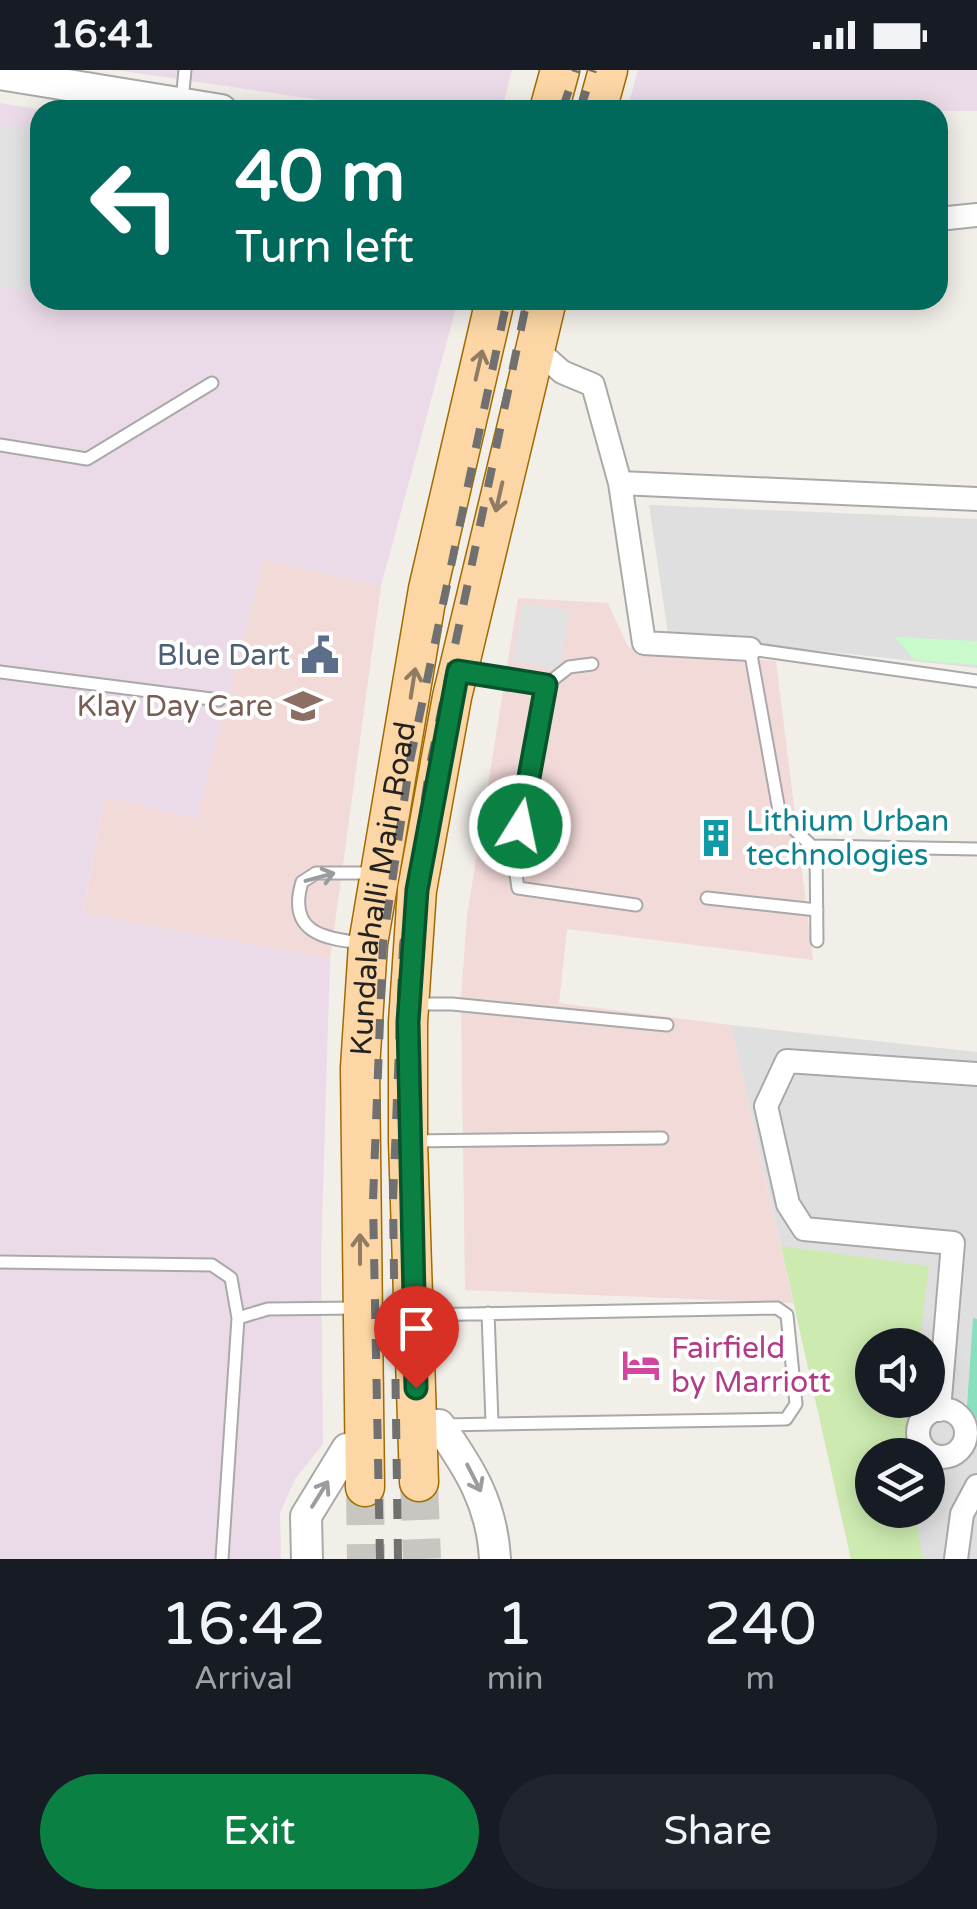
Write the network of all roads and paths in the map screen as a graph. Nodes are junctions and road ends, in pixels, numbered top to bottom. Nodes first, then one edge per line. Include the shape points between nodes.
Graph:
1 (185, 70) edge
2 (560, 70) edge
3 (608, 70) edge
4 (0, 74) edge
5 (158, 100) edge
6 (182, 100) edge
7 (552, 100) edge
8 (600, 100) edge
9 (977, 215) edge
10 (948, 218) edge
11 (493, 310) edge
12 (544, 310) edge
13 (534, 348) junction
14 (212, 383) dead end
15 (0, 445) edge
16 (620, 483) junction
17 (977, 500) edge
18 (750, 650) junction
19 (592, 664) dead end
20 (458, 671) junction
21 (0, 672) edge
22 (977, 681) edge
23 (546, 685) junction
24 (219, 700) dead end
25 (813, 846) junction
26 (977, 849) edge
27 (381, 874) junction
28 (707, 898) dead end
29 (636, 905) dead end
30 (817, 910) junction
31 (817, 940) dead end
32 (368, 944) junction
33 (410, 1004) junction
34 (668, 1025) dead end
35 (977, 1074) edge
36 (662, 1138) dead end
37 (408, 1141) junction
38 (0, 1262) edge
39 (360, 1308) junction
40 (488, 1313) junction
41 (414, 1316) junction
42 (238, 1318) junction
43 (945, 1351) edge
44 (945, 1411) edge
45 (924, 1418) edge
46 (492, 1422) junction
47 (428, 1425) junction
48 (364, 1448) junction
49 (950, 1455) junction
50 (419, 1482) tunnel mouth
51 (364, 1487) tunnel mouth
52 (971, 1496) edge
53 (222, 1559) edge
54 (307, 1559) edge
55 (495, 1559) edge
56 (956, 1559) edge

1 - 6 lane
2 - 7 main road
3 - 8 main road
4 - 5 street
9 - 10 street
27 -> 11 main road, Kundalahalli Main Road via 428,589
12 - 13 main road, Kundalahalli Main Road
13 - 16 street via 562,372 594,385
13 -> 20 main road, Kundalahalli Main Road
14 - 15 lane via 87,459
16 - 17 street
16 - 18 street via 644,643
18 - 22 lane
18 - 25 lane via 780,816
19 - 23 lane via 569,667
20 - 23 lane
20 - 33 main road, Kundalahalli Main Road via 417,890
21 - 24 lane
23 - 29 lane via 514,861 518,888
25 - 26 lane
25 - 30 lane
27 - 32 main road, Kundalahalli Main Road
32 -> 27 lane via 316,934 301,920 297,900 302,882 316,873
28 - 30 lane
30 - 31 lane
39 -> 32 main road, Kundalahalli Main Road via 360,1068
33 - 34 lane
33 - 37 main road, Kundalahalli Main Road
35 - 43 street via 787,1062 766,1106 788,1204 804,1229 954,1244
36 - 37 lane
37 - 41 main road, Kundalahalli Main Road
38 - 42 lane via 212,1265 231,1278
39 - 42 lane via 268,1309
39 - 48 main road, Kundalahalli Main Road
40 - 41 lane
40 - 46 lane
40 - 46 lane via 777,1308 787,1315 796,1404 786,1419
41 - 47 main road, Kundalahalli Main Road
42 - 53 lane
44 - 49 street via 964,1426 964,1442
45 - 49 street via 918,1436 931,1454
46 - 47 lane
47 - 50 main road, Kundalahalli Main Road
47 -> 55 street via 474,1474 493,1523
48 - 51 main road, Kundalahalli Main Road
54 -> 48 street via 306,1516 348,1449
49 - 52 street
52 - 56 street

